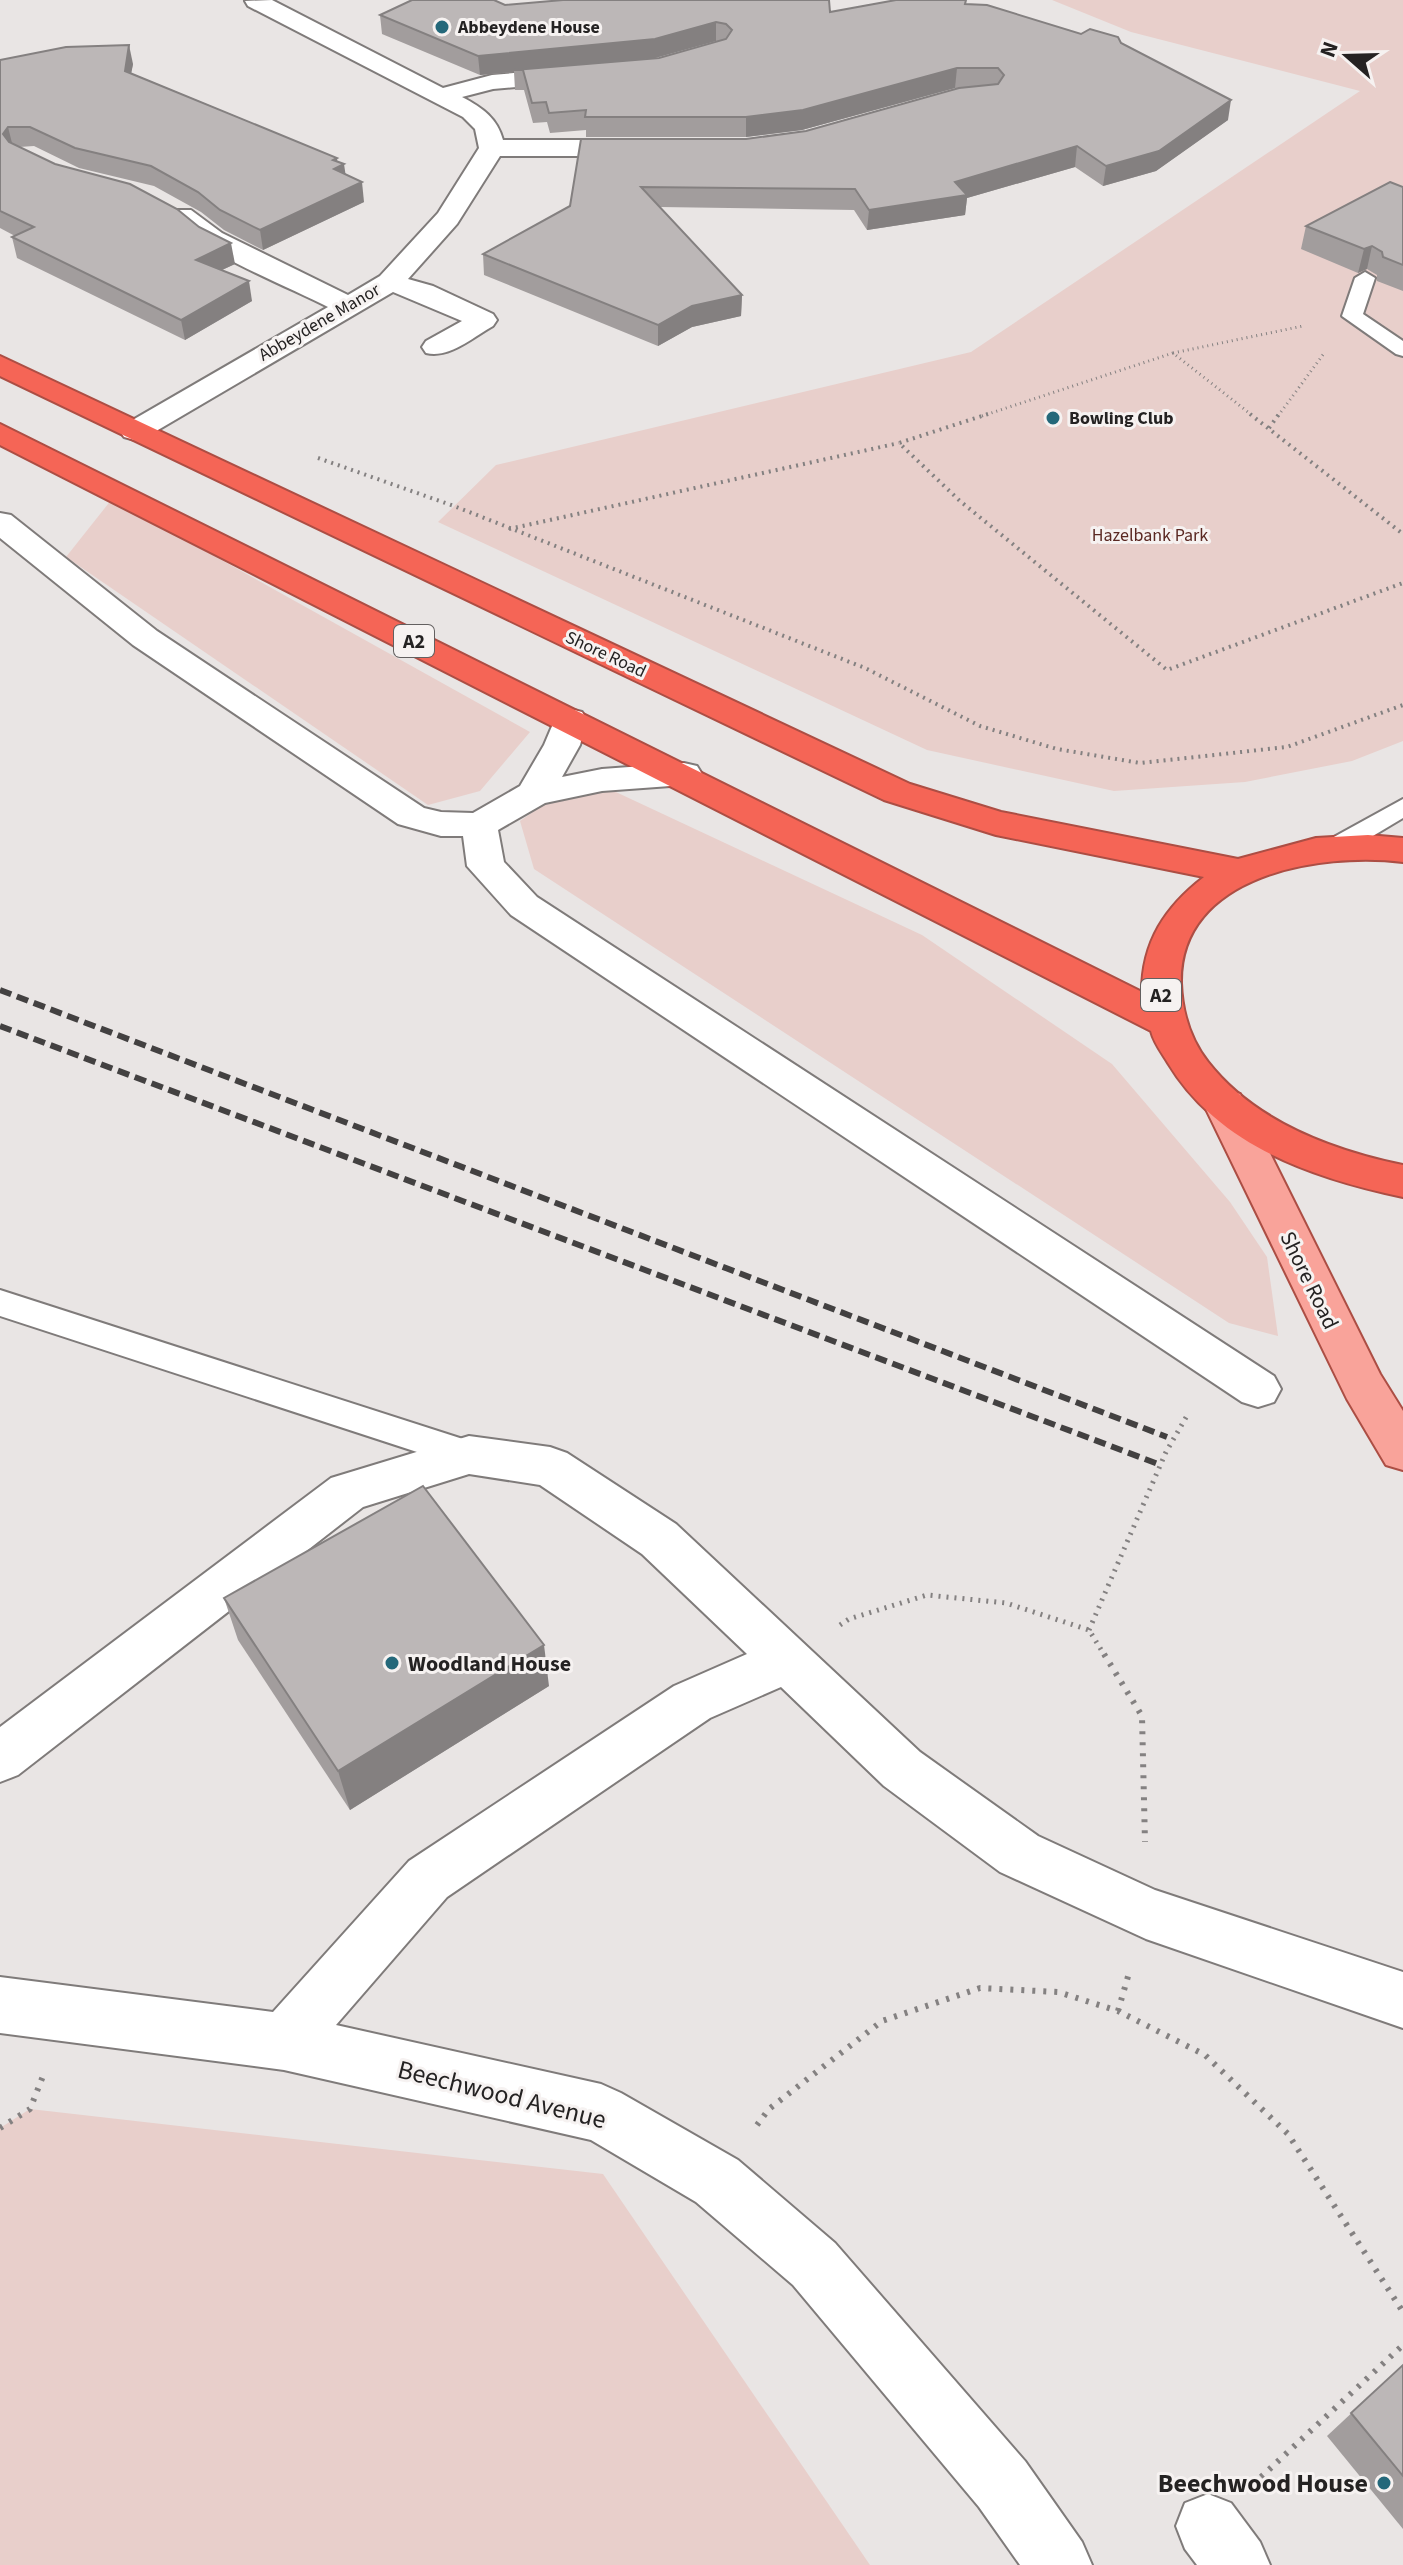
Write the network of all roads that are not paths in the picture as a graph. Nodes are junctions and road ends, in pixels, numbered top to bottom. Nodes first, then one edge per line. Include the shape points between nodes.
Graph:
1 (256, 1) edge
2 (288, 18) junction
3 (258, 28) dead end
4 (597, 73) edge
5 (440, 96) junction
6 (492, 148) junction
7 (666, 148) edge
8 (156, 202) edge
9 (1365, 278) edge
10 (390, 282) junction
11 (348, 306) junction
12 (436, 347) dead end
13 (1403, 350) edge
14 (0, 365) edge
15 (135, 431) junction
16 (0, 433) edge
17 (6, 533) edge
18 (570, 720) junction
19 (684, 774) junction
20 (534, 794) junction
21 (1403, 807) edge
22 (479, 825) junction
23 (1332, 849) junction
24 (1403, 850) edge
25 (1236, 871) junction
26 (1165, 1021) junction
27 (1225, 1105) junction
28 (1403, 1181) edge
29 (0, 1303) edge
30 (1246, 1380) road end
31 (1403, 1451) edge
32 (469, 1455) junction
33 (786, 1661) junction
34 (0, 1758) edge
35 (1403, 2000) edge
36 (0, 2005) edge
37 (284, 2042) junction
38 (1059, 2565) edge

1 - 2 street
2 - 3 street
2 - 5 street
4 - 5 street via 492,82
5 - 6 street via 472,112 487,127
6 - 7 street
6 - 10 street, Abbeydene Manor via 448,218
8 - 11 street via 213,239
9 - 13 lane via 1352,316
10 - 11 street, Abbeydene Manor
10 - 12 street via 483,320
11 - 15 street, Abbeydene Manor
14 - 15 highway, Shore Road / A2
15 - 25 highway, Shore Road / A2 via 897,792 996,823
16 - 18 highway, A2
17 - 22 street via 145,638 411,816
18 - 19 highway, A2
18 - 20 street
19 - 20 street via 602,780
19 - 26 highway, A2
20 - 22 street
21 - 23 lane
22 - 30 street via 486,866 524,906
23 - 24 highway, A2
23 - 25 highway, A2 via 1300,851
25 - 26 highway, A2 via 1196,899 1170,934 1158,976
26 - 27 highway, A2 via 1188,1064
27 - 28 highway, A2 via 1283,1143 1351,1171
27 - 31 main road, Shore Road / A2 via 1363,1386
29 - 32 lane
32 - 33 street via 550,1467 659,1539
32 - 34 street via 348,1492
33 - 35 street via 902,1769 1019,1854 1146,1913
33 - 37 street via 692,1702 428,1879
36 - 37 street, Beechwood Avenue
37 - 38 street, Beechwood Avenue via 601,2113 717,2181 814,2264 1002,2484

